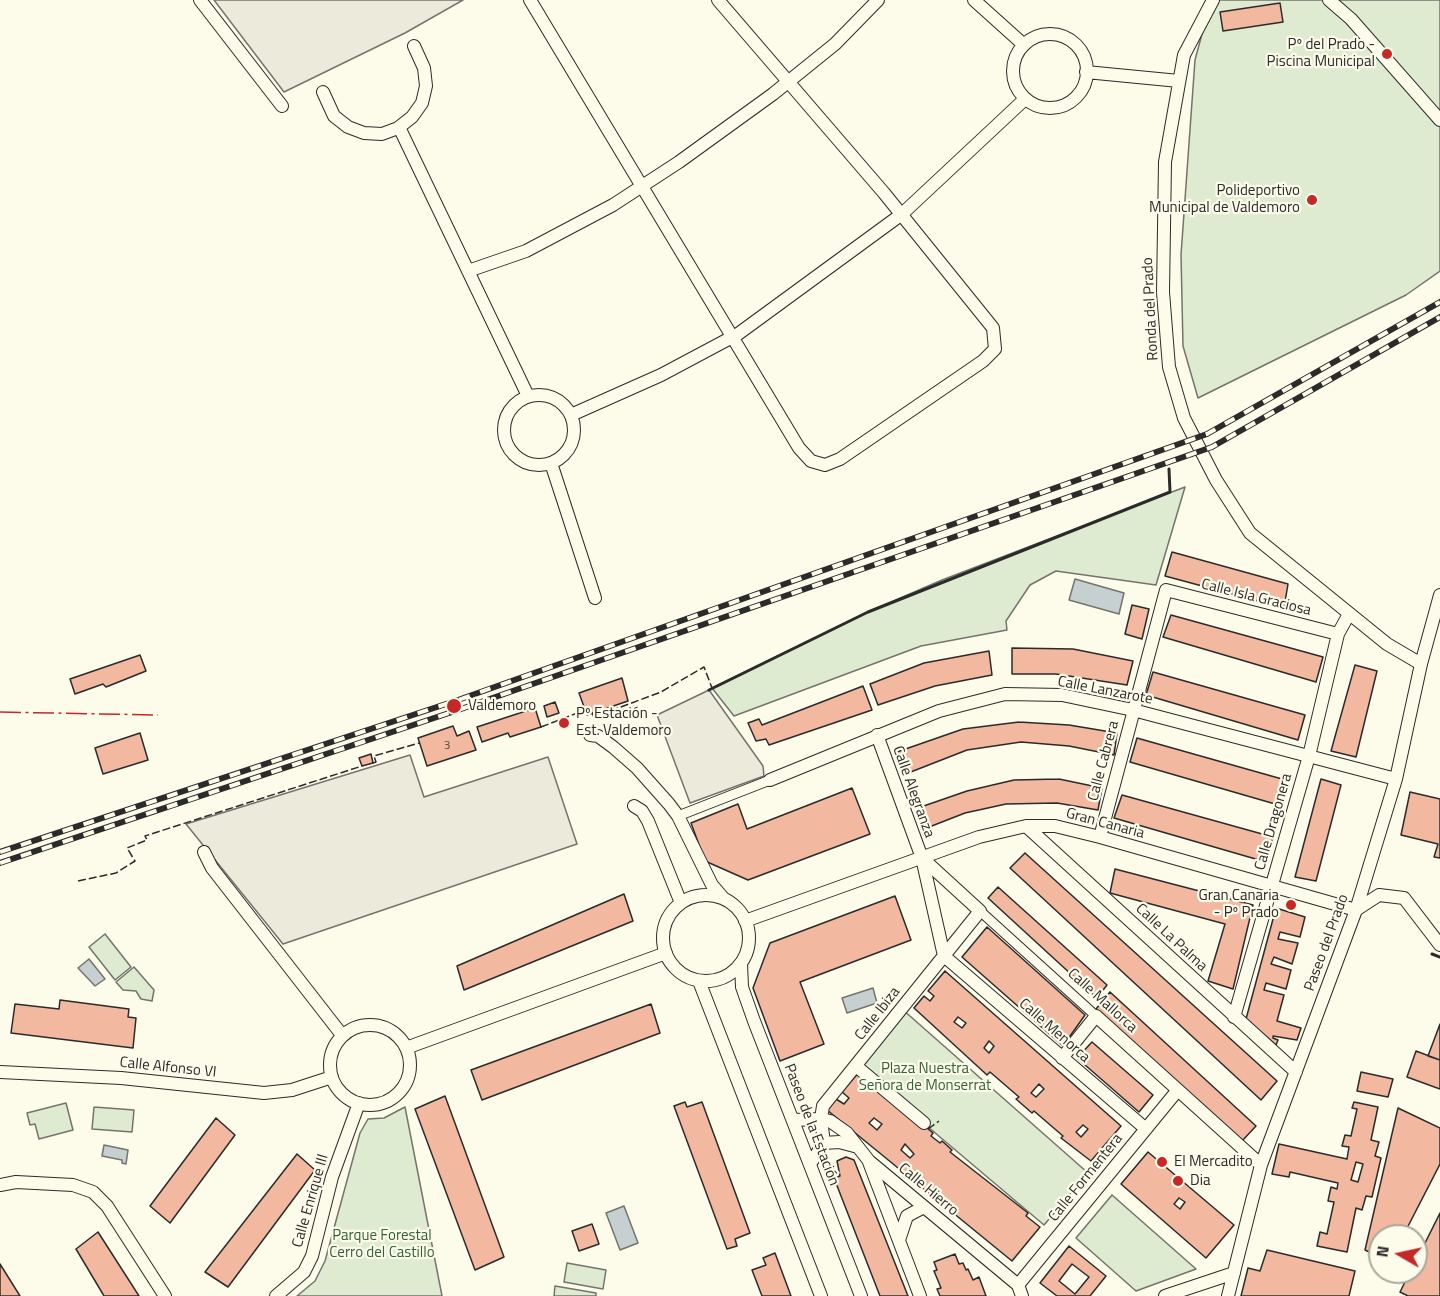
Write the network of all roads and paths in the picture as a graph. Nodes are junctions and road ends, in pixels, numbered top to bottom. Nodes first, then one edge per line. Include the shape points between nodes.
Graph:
1 (200, 0) edge
2 (530, 0) edge
3 (718, 0) edge
4 (878, 0) edge
5 (974, 0) edge
6 (1213, 0) edge
7 (1329, 0) edge
8 (1024, 45) junction
9 (414, 46) dead end
10 (1086, 72) junction
11 (790, 81) junction
12 (1179, 81) junction
13 (323, 92) dead end
14 (1025, 99) junction
15 (282, 106) dead end
16 (1440, 120) edge
17 (399, 127) junction
18 (642, 186) junction
19 (902, 214) junction
20 (468, 271) junction
21 (732, 336) junction
22 (528, 396) junction
23 (571, 415) junction
24 (551, 463) junction
25 (1166, 590) joint
26 (1440, 595) edge
27 (595, 598) dead end
28 (1349, 614) junction
29 (1338, 634) junction
30 (1421, 664) junction
31 (1132, 710) junction
32 (590, 735) dead end
33 (877, 735) junction
34 (1309, 756) junction
35 (1396, 779) junction
36 (770, 780) joint
37 (634, 806) dead end
38 (678, 816) junction
39 (1026, 826) junction
40 (1100, 837) junction
41 (204, 852) dead end
42 (922, 858) junction
43 (1272, 886) junction
44 (724, 899) junction
45 (681, 903) junction
46 (1356, 910) junction
47 (980, 911) junction
48 (745, 921) junction
49 (1440, 945) edge
50 (666, 953) junction
51 (944, 956) junction
52 (741, 963) junction
53 (699, 981) junction
54 (1096, 1016) junction
55 (1234, 1017) junction
56 (342, 1035) junction
57 (406, 1048) junction
58 (1062, 1058) junction
59 (856, 1066) junction
60 (0, 1072) edge
61 (1296, 1072) junction
62 (332, 1077) junction
63 (1177, 1091) junction
64 (359, 1103) junction
65 (821, 1119) junction
66 (793, 1120) junction
67 (924, 1123) dead end
68 (1146, 1129) junction
69 (824, 1143) junction
70 (858, 1147) junction
71 (869, 1161) junction
72 (810, 1164) junction
73 (1261, 1165) junction
74 (0, 1185) edge
75 (924, 1206) junction
76 (899, 1240) junction
77 (1234, 1273) junction
78 (1020, 1291) edge
79 (165, 1296) edge
80 (276, 1296) edge
81 (820, 1296) edge
82 (861, 1296) edge
83 (920, 1296) edge
84 (1165, 1296) edge
85 (1228, 1296) edge

1 - 15 street
2 - 18 street
3 - 11 street
4 - 11 street via 835,44
5 - 8 street
6 - 12 street, Ronda del Prado via 1184,55
7 - 16 street via 1351,19
8 - 10 street via 1046,34 1064,38 1079,49
8 - 14 street via 1013,67 1018,90
9 - 17 street via 424,68 426,86 422,103
10 - 12 street
10 - 14 street via 1084,84 1069,102 1047,108
11 - 18 street
11 - 19 street
12 - 28 street, Ronda del Prado via 1165,162 1163,292 1169,367 1184,418 1216,480 1250,533
13 - 17 street via 334,116 348,127 382,134
14 - 19 street
17 - 20 street
18 - 20 street via 526,251
18 - 21 street
19 - 21 street
19 - 21 street via 993,328 994,349 983,361 840,459 825,465 811,461 799,448
20 - 22 street
21 - 23 street via 661,375
22 - 23 street via 551,396
22 - 24 street via 510,410 505,420 506,443 521,461 532,465
23 - 24 street via 571,444 565,454
24 - 27 street
25 - 29 street, Calle Isla Graciosa
25 - 31 street, Calle Cabrera
26 - 30 street, Paseo del Prado
28 - 29 street, Calle Dragonera
28 - 30 street, Ronda del Prado
29 - 34 street, Calle Dragonera
30 - 35 street, Paseo del Prado
31 - 33 street, Calle Lanzarote via 1062,695 1005,694 939,711
31 - 34 street, Calle Lanzarote
31 - 40 street, Calle Cabrera
32 - 38 street via 603,739 637,768
33 - 36 street, Calle Lanzarote
33 - 42 street, Calle Alegranza
34 - 35 street, Calle Lanzarote
34 - 43 street, Calle Dragonera
35 - 46 street, Paseo del Prado
36 - 38 street, Calle Lanzarote
37 - 45 street via 648,821
38 - 44 street via 712,885
39 - 40 street, Gran Canaria via 1055,826
39 - 42 street, Gran Canaria via 979,837
39 - 55 street, Calle La Palma
40 - 43 street, Gran Canaria
41 - 56 street via 212,868
42 - 47 street, Calle Mallorca
42 - 48 street, Gran Canaria
42 - 51 street, Calle Alegranza
43 - 46 street, Gran Canaria
43 - 55 street, Calle Dragonera
44 - 45 street via 702,895
44 - 48 street
45 - 50 street via 664,926
46 - 49 street via 1379,895 1404,898
46 - 61 street, Paseo del Prado
47 - 51 street, Calle Ibiza
47 - 54 street, Calle Mallorca
48 - 52 street via 748,942
50 - 53 street via 679,972
50 - 57 street
51 - 58 street, Calle Menorca
51 - 59 street, Calle Ibiza
52 - 53 street via 723,978
52 - 66 street, Paseo de la Estación via 742,987
53 - 81 street
54 - 58 street
54 - 63 street, Calle Mallorca
55 - 61 street, Calle La Palma
56 - 57 street via 359,1026 378,1025 399,1037
56 - 62 street via 331,1054
57 - 64 street via 410,1070 400,1091 381,1103
58 - 68 street, Calle Menorca
59 - 65 street, Calle Ibiza via 823,1106
59 - 67 street
60 - 62 street, Calle Alfonso VI via 120,1078 264,1093 292,1090
61 - 73 street, Paseo del Prado
62 - 64 street via 347,1098
63 - 68 street, Calle Formentera
63 - 73 street, Calle Mallorca
64 - 80 street, Calle Enrique III via 332,1177 312,1256 304,1272
65 - 66 street
65 - 69 street
65 - 70 street, Calle Hierro via 847,1133
66 - 72 street, Paseo de la Estación
68 - 78 street, Calle Formentera
69 - 70 street
69 - 72 street
70 - 71 street, Calle Hierro
71 - 75 street, Calle Hierro
71 - 76 street
72 - 82 street, Paseo de la Estación
73 - 77 street, Paseo del Prado
74 - 79 street via 73,1185 93,1192 107,1206
75 - 76 street via 907,1216
75 - 78 street, Calle Hierro
76 - 83 street
77 - 84 street
77 - 85 street, Paseo del Prado

